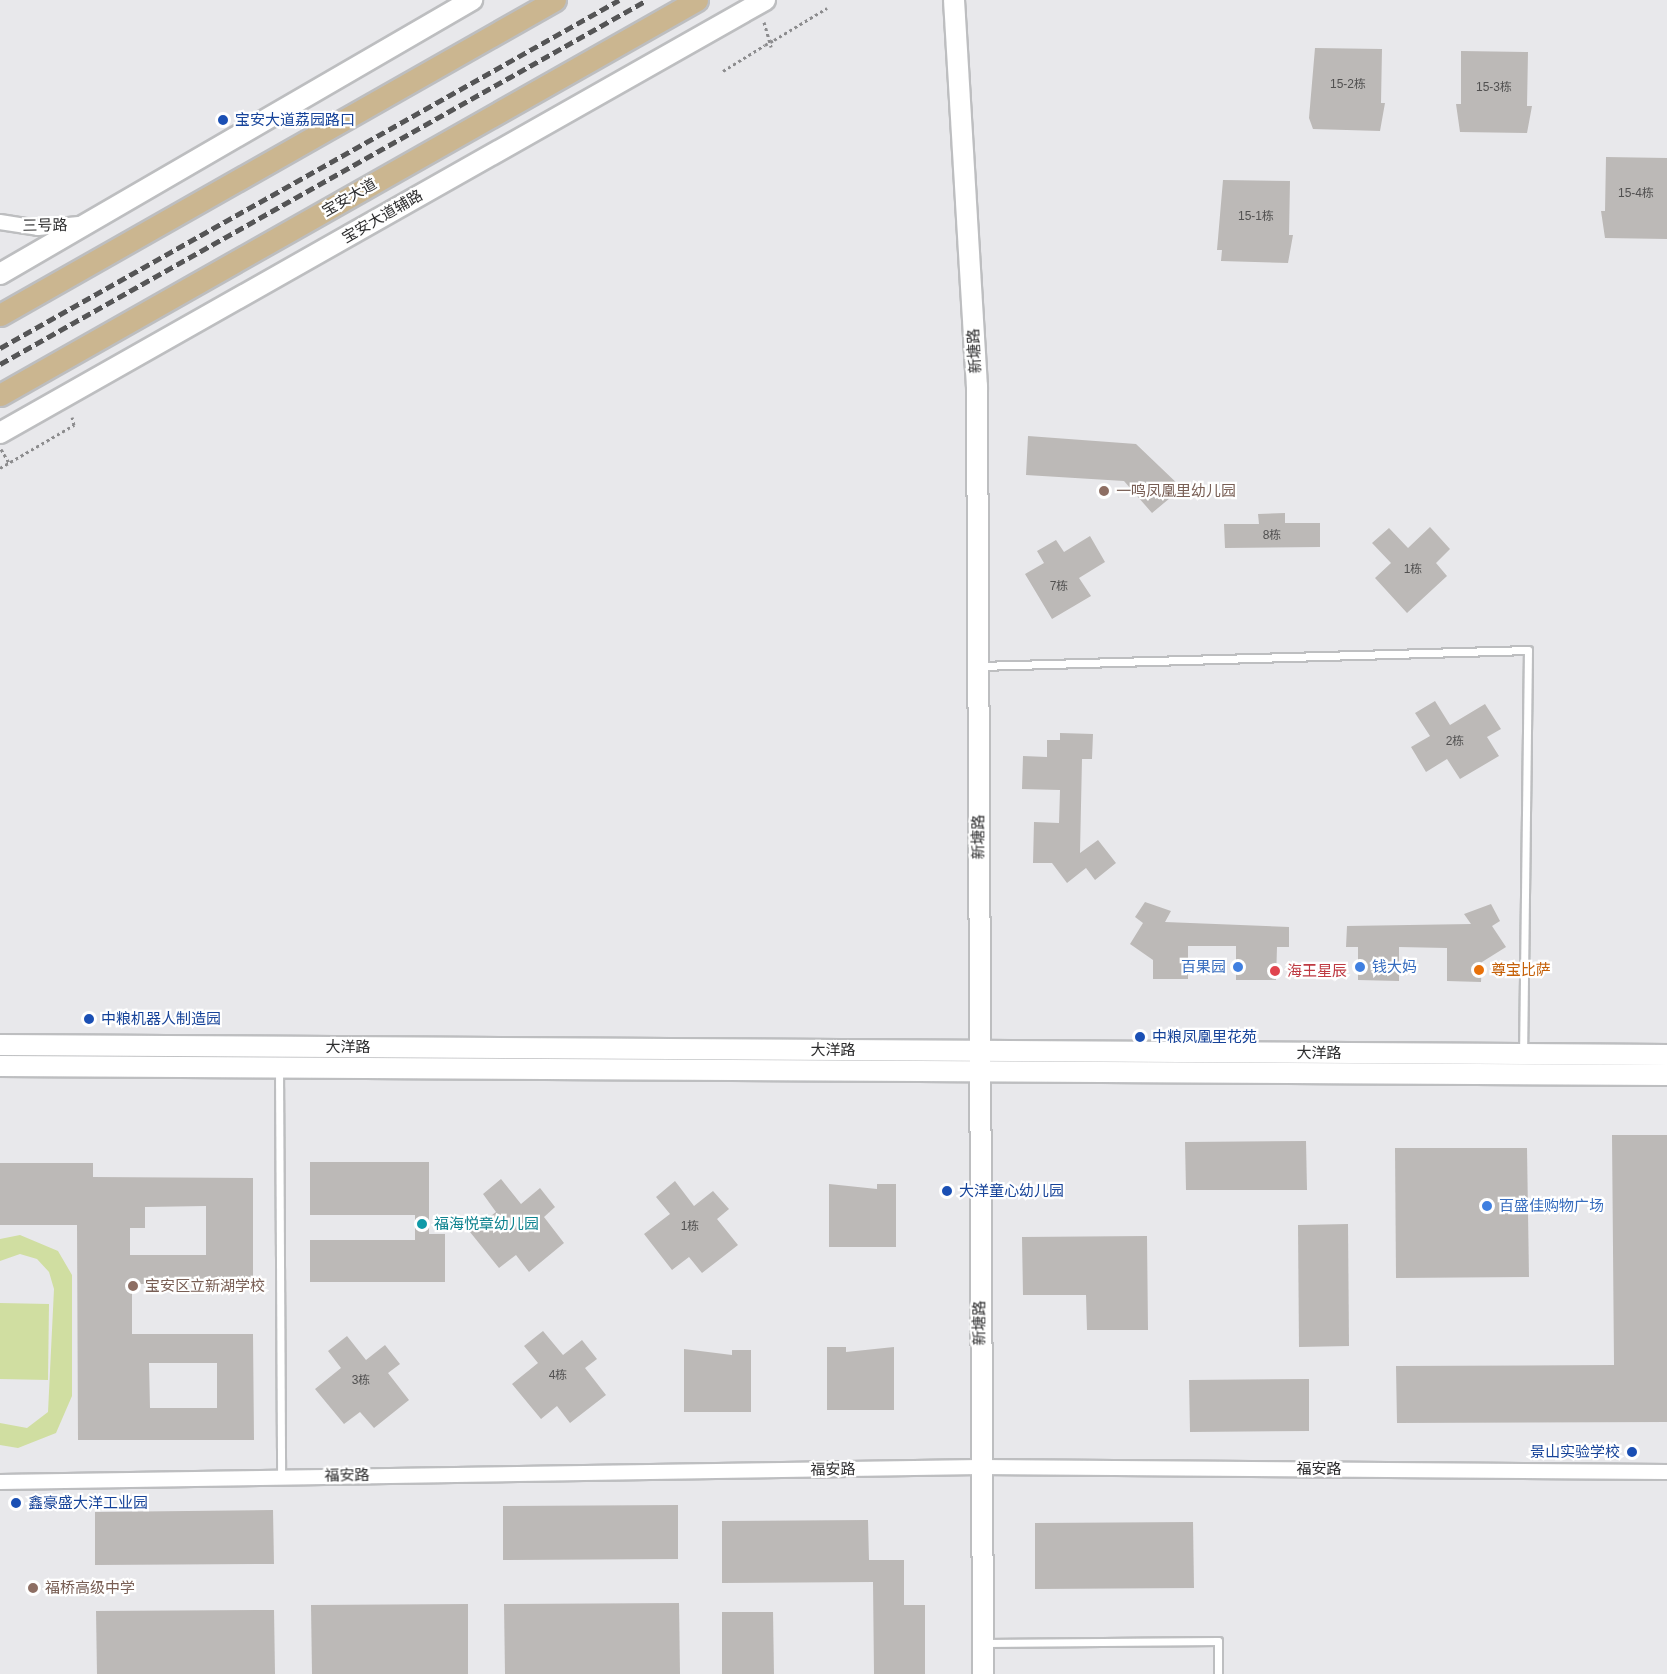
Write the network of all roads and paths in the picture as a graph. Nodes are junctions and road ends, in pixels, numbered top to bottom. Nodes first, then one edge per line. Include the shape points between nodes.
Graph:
1 (441, 0) edge
2 (472, 0) edge
3 (555, 0) edge
4 (698, 0) edge
5 (765, 0) edge
6 (954, 0) edge
7 (827, 8) dead end
8 (432, 22) junction
9 (764, 22) dead end
10 (771, 46) dead end
11 (723, 71) dead end
12 (0, 222) edge
13 (90, 222) junction
14 (0, 274) edge
15 (0, 315) edge
16 (0, 395) edge
17 (72, 417) dead end
18 (0, 433) edge
19 (0, 448) edge
20 (9, 463) junction
21 (0, 468) edge
22 (977, 666) junction
23 (0, 1046) edge
24 (979, 1051) junction
25 (1523, 1054) junction
26 (1667, 1055) edge
27 (0, 1066) edge
28 (279, 1067) junction
29 (979, 1071) junction
30 (1667, 1075) edge
31 (980, 1467) junction
32 (1667, 1472) edge
33 (281, 1476) junction
34 (0, 1482) edge
35 (983, 1643) junction
36 (983, 1674) edge
37 (1218, 1674) edge

1 - 8 street
2 - 8 street
3 - 15 main road
4 - 16 main road, 宝安大道
5 - 18 street, 宝安大道辅路
6 - 22 street, 新塘路 via 976,386
7 - 11 path, bridge
8 - 13 street
9 - 10 path
12 - 13 street, 三号路 via 38,228
13 - 14 street
17 - 20 path via 74,425
19 - 20 path
20 - 21 path
22 - 24 street, 新塘路
22 - 25 lane via 1528,650
23 - 24 street, 大洋路
24 - 25 street, 大洋路
24 - 29 street, 新塘路
25 - 26 street, 大洋路
27 - 28 street, 大洋路
28 - 29 street, 大洋路
28 - 33 lane
29 - 30 street, 大洋路
29 - 31 street, 新塘路
31 - 32 street, 福安路
31 - 33 street, 福安路
31 - 35 street, 新塘路
33 - 34 street, 福安路
35 - 36 street, 新塘路
35 - 37 lane via 1218,1641

